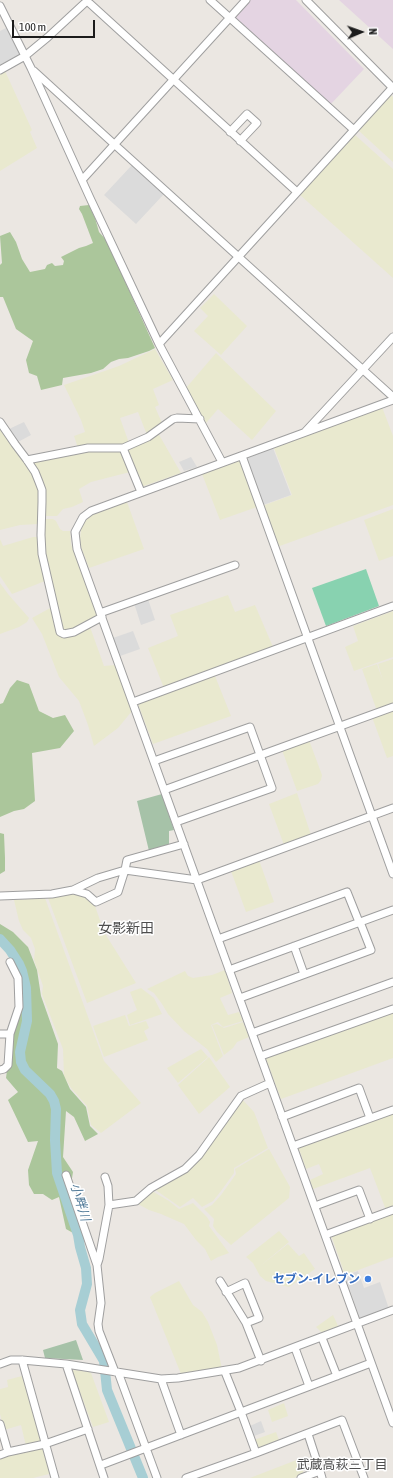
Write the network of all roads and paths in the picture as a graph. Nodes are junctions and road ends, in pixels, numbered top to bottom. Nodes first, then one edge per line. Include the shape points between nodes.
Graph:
1 (87, 0) edge
2 (210, 0) edge
3 (246, 0) edge
4 (306, 0) edge
5 (0, 6) edge
6 (230, 18) junction
7 (25, 56) junction
8 (31, 68) junction
9 (0, 70) edge
10 (172, 80) junction
11 (393, 88) edge
12 (354, 130) junction
13 (230, 132) junction
14 (240, 141) junction
15 (114, 144) junction
16 (82, 180) junction
17 (297, 192) junction
18 (239, 257) junction
19 (393, 337) edge
20 (159, 344) junction
21 (364, 370) junction
22 (393, 397) edge
23 (393, 400) edge
24 (200, 419) junction
25 (0, 422) edge
26 (304, 434) junction
27 (123, 448) junction
28 (242, 456) junction
29 (28, 460) junction
30 (222, 462) junction
31 (141, 492) junction
32 (235, 565) dead end
33 (393, 606) edge
34 (101, 615) junction
35 (308, 638) junction
36 (133, 702) junction
37 (393, 707) edge
38 (340, 726) junction
39 (260, 756) junction
40 (154, 761) junction
41 (164, 790) junction
42 (393, 808) edge
43 (372, 816) junction
44 (176, 822) junction
45 (184, 844) junction
46 (125, 870) junction
47 (393, 874) edge
48 (197, 880) junction
49 (73, 890) junction
50 (0, 896) edge
51 (393, 910) edge
52 (360, 922) junction
53 (218, 939) junction
54 (294, 946) junction
55 (10, 962) dead end
56 (229, 970) junction
57 (304, 974) junction
58 (393, 982) edge
59 (240, 998) junction
60 (393, 1008) edge
61 (252, 1032) junction
62 (0, 1034) edge
63 (10, 1034) junction
64 (260, 1056) junction
65 (0, 1070) edge
66 (270, 1083) junction
67 (393, 1110) edge
68 (282, 1117) junction
69 (370, 1118) junction
70 (293, 1146) junction
71 (66, 1175) dead end
72 (105, 1177) dead end
73 (109, 1205) junction
74 (315, 1206) junction
75 (393, 1210) edge
76 (370, 1219) junction
77 (325, 1235) junction
78 (97, 1265) junction
79 (220, 1281) dead end
80 (226, 1292) junction
81 (393, 1310) edge
82 (246, 1323) junction
83 (357, 1324) junction
84 (322, 1338) junction
85 (295, 1348) junction
86 (22, 1360) junction
87 (261, 1361) junction
88 (371, 1363) junction
89 (0, 1364) edge
90 (66, 1364) junction
91 (116, 1372) junction
92 (225, 1372) junction
93 (337, 1376) junction
94 (161, 1379) junction
95 (310, 1386) junction
96 (241, 1412) junction
97 (393, 1423) edge
98 (0, 1424) edge
99 (88, 1429) junction
100 (308, 1434) junction
101 (181, 1435) junction
102 (45, 1444) junction
103 (144, 1449) junction
104 (8, 1452) junction
105 (256, 1453) junction
106 (0, 1454) edge
107 (101, 1465) junction
108 (321, 1474) edge
109 (205, 1475) edge
110 (54, 1478) edge
111 (104, 1478) edge
112 (157, 1478) edge
113 (186, 1478) edge
114 (301, 1478) edge
115 (364, 1478) edge

1 - 7 street
1 - 10 street
2 - 6 street
3 - 6 street
4 - 11 street
5 - 7 street
6 - 10 street
6 - 12 street
7 - 8 street
7 - 9 street
8 - 15 street
8 - 16 street
10 - 13 street
10 - 15 street
11 - 12 street
12 - 17 street
13 - 14 street
13 - 14 street via 247,114 257,123
14 - 17 street
15 - 16 street
15 - 18 street
16 - 20 street
17 - 18 street
18 - 20 street
18 - 21 street
19 - 21 street
20 - 24 street
21 - 22 street
21 - 26 street
23 - 26 street
24 - 27 street via 177,418 148,437
24 - 30 street
25 - 29 street
26 - 28 street
27 - 29 street via 88,448
27 - 31 street
28 - 30 street
28 - 35 street
29 - 34 street via 42,490 42,554 60,632 68,634 79,630
30 - 31 street
31 - 34 street via 91,511 83,517 76,530 77,549
32 - 34 street
33 - 35 street
34 - 36 street
35 - 36 street
35 - 38 street
36 - 40 street
37 - 38 street
38 - 39 street
38 - 43 street
39 - 40 street via 250,727
39 - 41 street
39 - 44 street via 272,788
40 - 41 street
41 - 44 street
42 - 43 street
43 - 47 street
43 - 48 street
44 - 45 street
45 - 46 street via 127,860
45 - 48 street
46 - 48 street
46 - 49 street via 98,878
46 - 49 street via 118,892 96,902 87,894
48 - 53 street
49 - 50 street via 52,894
51 - 52 street
52 - 53 street via 347,892
52 - 54 street
52 - 57 street via 371,950
53 - 56 street
54 - 56 street
54 - 57 street
55 - 63 street via 18,978 19,1006
56 - 59 street
57 - 59 street
58 - 61 street
59 - 61 street
60 - 64 street
61 - 64 street
62 - 63 street
63 - 65 street via 8,1065
64 - 66 street
66 - 68 street
66 - 73 street via 241,1096 199,1155 185,1169 151,1188 136,1201
67 - 69 street
68 - 69 street via 359,1088
68 - 70 street
69 - 70 street
70 - 74 street
71 - 78 street
72 - 73 street
73 - 78 street
74 - 76 street via 359,1190
74 - 77 street
75 - 76 street
76 - 77 street
77 - 83 street
78 - 91 street via 101,1303 99,1331
79 - 80 street
80 - 82 street
80 - 82 street via 245,1283 259,1318
81 - 83 street
82 - 87 street
83 - 84 street
83 - 88 street
84 - 85 street
84 - 93 street
85 - 87 street
85 - 95 street
86 - 89 street
86 - 90 street
86 - 102 street
87 - 92 street
88 - 93 street
88 - 97 street
90 - 91 street
90 - 99 street
91 - 94 street
91 - 103 street
92 - 94 street
92 - 96 street
93 - 95 street
94 - 101 street
95 - 96 street
96 - 101 street
96 - 105 street
98 - 104 street
99 - 102 street
99 - 107 street
100 - 105 street
100 - 108 street
100 - 115 street via 342,1420
101 - 103 street
102 - 104 street
102 - 110 street
103 - 107 street
103 - 112 street
104 - 106 street
105 - 109 street
107 - 111 street
108 - 114 street
109 - 113 street

